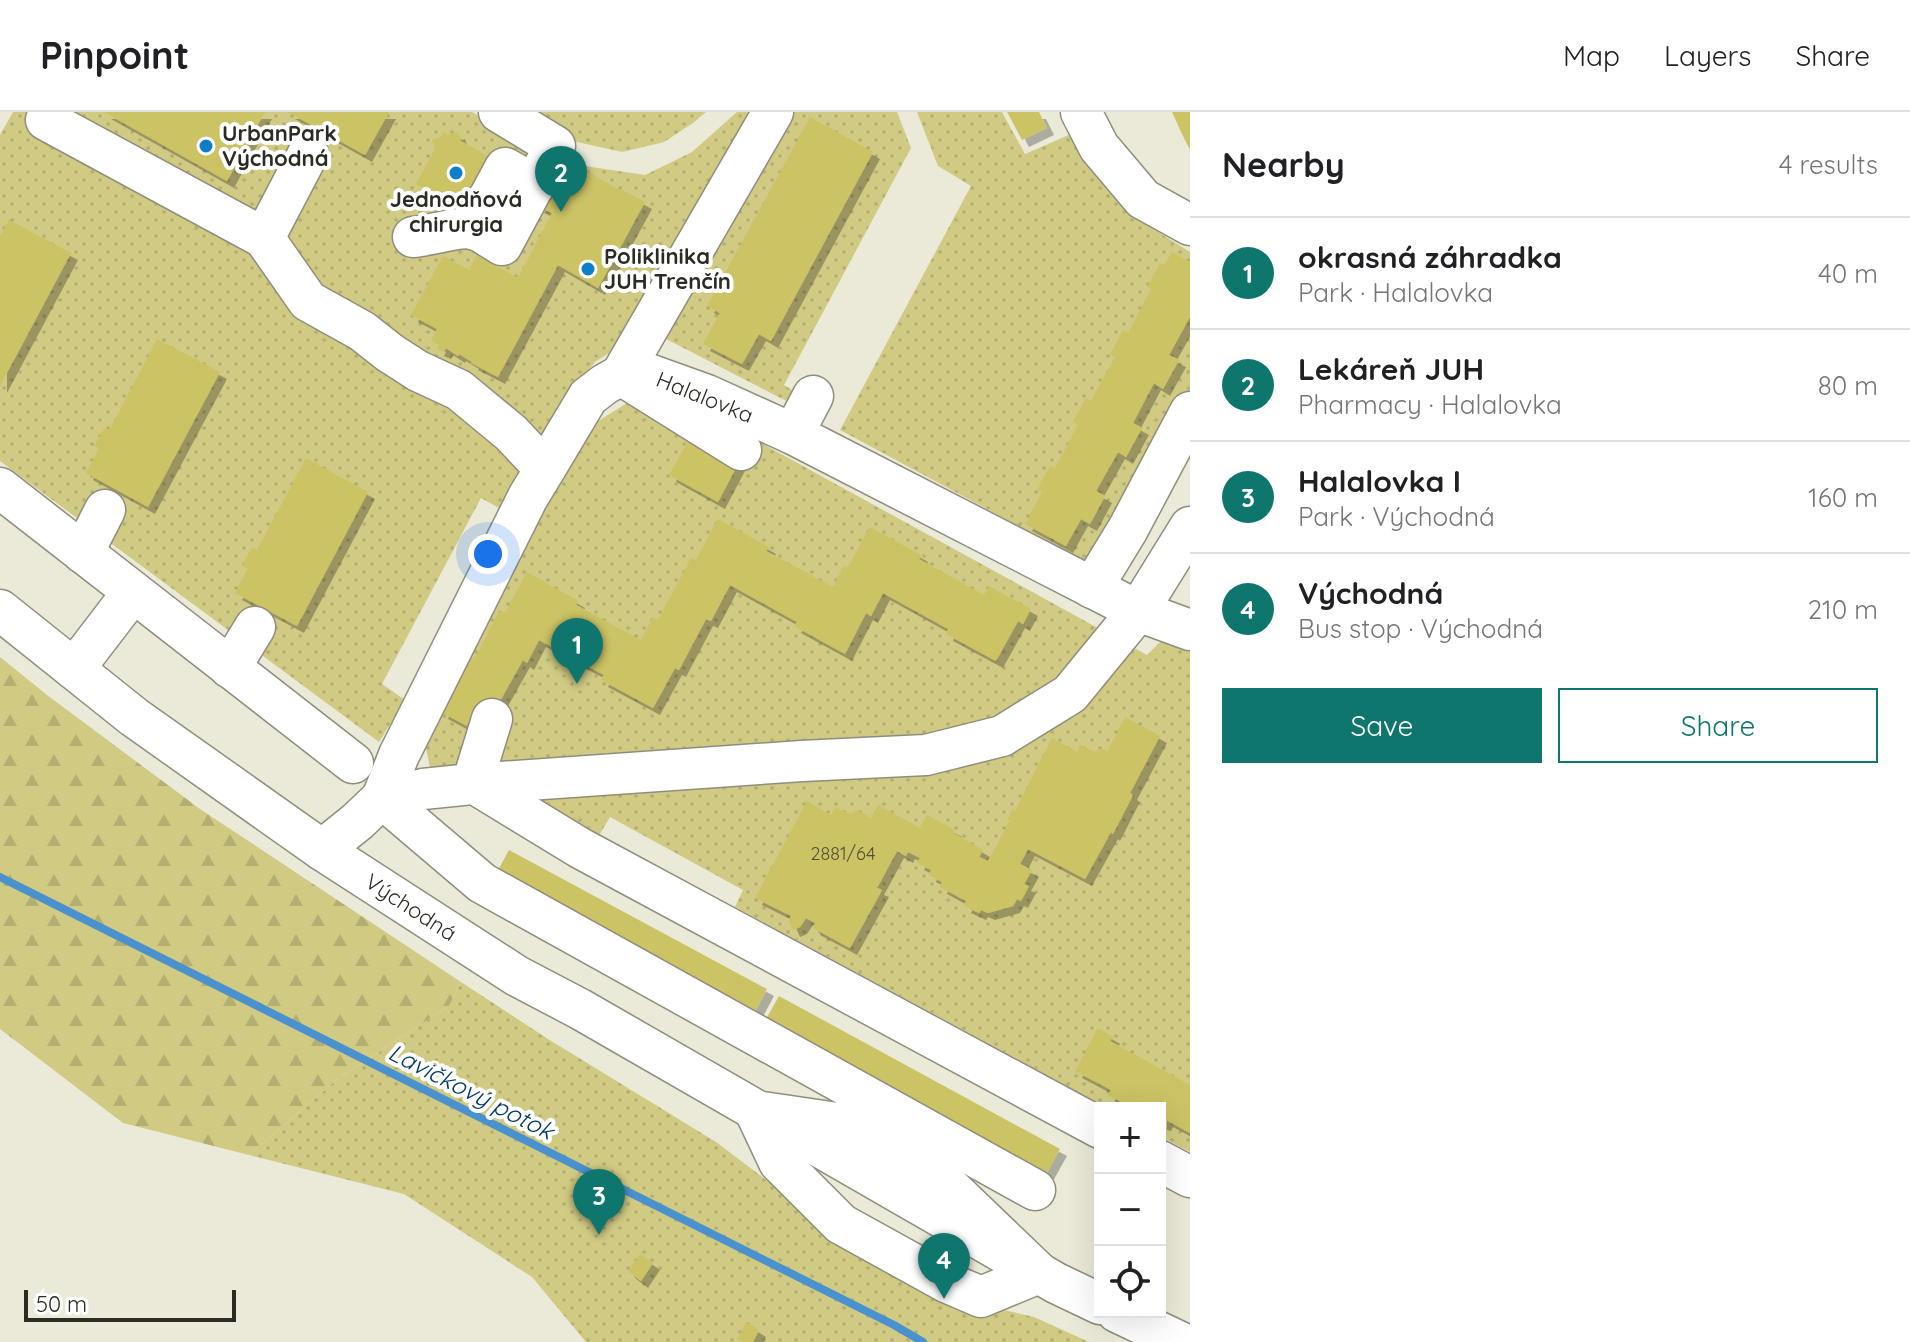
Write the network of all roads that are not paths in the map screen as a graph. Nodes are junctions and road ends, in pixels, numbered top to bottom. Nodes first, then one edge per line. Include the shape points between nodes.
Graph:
1 (50, 112) edge
2 (499, 112) edge
3 (773, 112) edge
4 (1081, 112) edge
5 (308, 154) dead end
6 (1190, 225) edge
7 (413, 237) dead end
8 (264, 238) junction
9 (621, 375) junction
10 (813, 396) dead end
11 (1190, 412) edge
12 (793, 434) junction
13 (741, 450) dead end
14 (545, 469) junction
15 (0, 488) edge
16 (105, 510) dead end
17 (1190, 527) edge
18 (83, 553) junction
19 (1092, 588) junction
20 (133, 592) junction
21 (0, 610) edge
22 (1138, 611) junction
23 (255, 627) dead end
24 (1190, 630) edge
25 (230, 668) junction
26 (74, 669) junction
27 (492, 719) dead end
28 (353, 763) dead end
29 (473, 784) junction
30 (382, 798) junction
31 (322, 850) junction
32 (755, 1111) junction
33 (1094, 1125) edge
34 (1166, 1164) edge
35 (1190, 1177) edge
36 (1035, 1190) dead end
37 (1039, 1273) junction
38 (1094, 1301) edge
39 (1130, 1318) edge
40 (1180, 1342) edge

1 - 8 street via 46,120
2 - 7 street via 555,146 502,245 472,229
3 - 9 street
4 - 6 street via 1099,147 1143,199
5 - 8 street
8 - 14 street via 308,301 365,325 390,353 459,390
9 - 12 street, Halalovka via 643,372
9 - 13 street
9 - 14 street via 588,397
10 - 12 street
11 - 19 street
12 - 19 street, Halalovka
14 - 30 street
15 - 18 street
16 - 18 street
17 - 22 street
18 - 20 street
19 - 22 street, Halalovka
20 - 25 street
20 - 26 street
21 - 26 street, Východná
22 - 24 street, Halalovka
22 - 29 street via 1070,694 1002,736 926,755
23 - 25 street
25 - 28 street
26 - 31 street, Východná
27 - 29 street
29 - 30 street
29 - 33 street via 580,848
30 - 31 street
30 - 36 street via 482,883
31 - 32 street, Východná via 517,976
32 - 37 street, Východná
32 - 37 street via 779,1162 841,1224 981,1297
34 - 35 street
37 - 38 street, Východná
39 - 40 street

